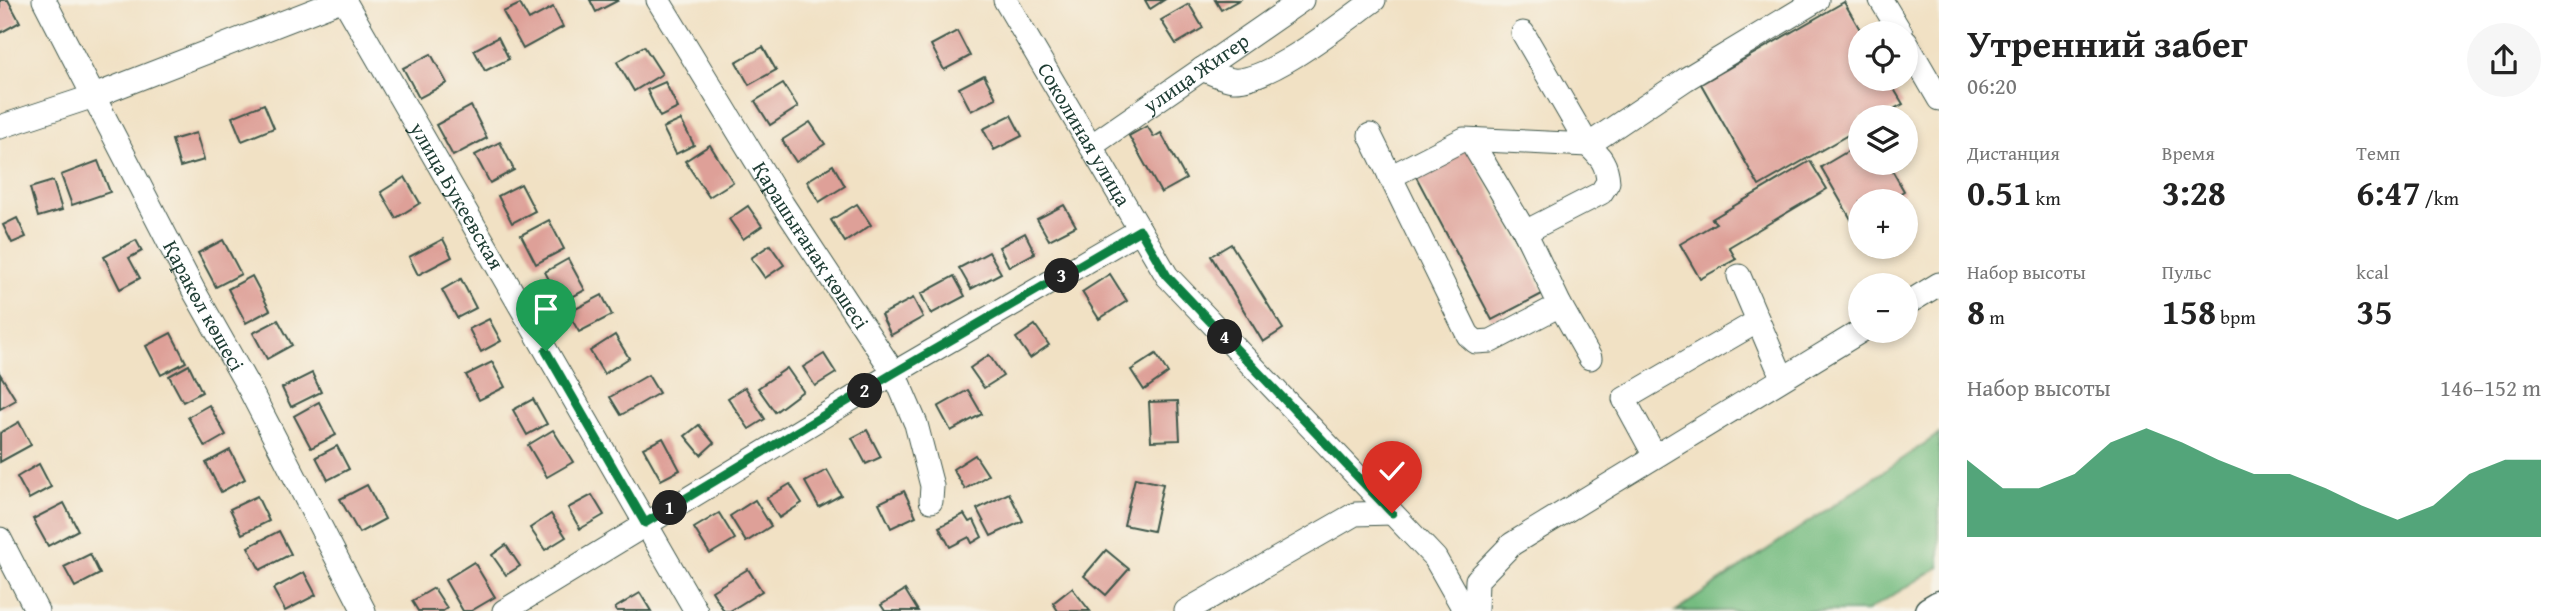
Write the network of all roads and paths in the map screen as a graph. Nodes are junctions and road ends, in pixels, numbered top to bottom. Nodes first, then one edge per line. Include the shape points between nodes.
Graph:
1 (44, 0) edge
2 (342, 0) edge
3 (658, 0) edge
4 (1005, 0) edge
5 (1302, 0) edge
6 (1374, 0) edge
7 (1817, 0) edge
8 (1881, 0) edge
9 (1894, 21) edge
10 (1523, 33) dead end
11 (1918, 63) edge
12 (1202, 69) junction
13 (94, 96) junction
14 (1939, 99) edge
15 (0, 127) edge
16 (1370, 135) dead end
17 (1478, 140) junction
18 (1588, 145) junction
19 (1091, 146) junction
20 (1391, 177) junction
21 (1140, 230) junction
22 (1525, 232) junction
23 (1739, 276) dead end
24 (1939, 285) edge
25 (1918, 297) edge
26 (1560, 304) junction
27 (1758, 321) junction
28 (1848, 339) edge
29 (1590, 358) dead end
30 (894, 373) junction
31 (1782, 377) junction
32 (1655, 456) junction
33 (931, 501) dead end
34 (1392, 513) junction
35 (645, 523) junction
36 (0, 539) edge
37 (1939, 605) edge
38 (37, 611) edge
39 (364, 611) edge
40 (504, 611) edge
41 (696, 611) edge
42 (1186, 611) edge
43 (1465, 611) edge
44 (1476, 611) edge
45 (1929, 611) edge

1 - 13 street, Қаракөл көшесі
2 - 13 street
2 - 35 street, улица Букеевская
3 - 30 street, Қарашығанақ көшесі via 783,205
4 - 19 street, Соколиная улица
5 - 12 street, улица Жигер
6 - 12 street via 1309,47 1252,78 1232,80
7 - 18 street
8 - 9 street
10 - 18 street
11 - 14 street
12 - 19 street, улица Жигер
13 - 15 street
13 - 39 street, Қаракөл көшесі
16 - 20 street
17 - 18 street
17 - 20 street via 1464,139
17 - 22 street via 1474,146
18 - 22 street via 1607,169 1608,182 1601,192
19 - 21 street, Соколиная улица
20 - 26 street via 1468,335 1476,342 1491,341
21 - 30 street
21 - 34 street, Соколиная улица via 1167,276
22 - 26 street
23 - 27 street
24 - 25 street
26 - 29 street
27 - 31 street
27 - 32 street via 1624,399
28 - 31 street
30 - 33 street, Қарашығанақ көшесі via 916,424 932,486
30 - 35 street
31 - 32 street
32 - 44 street via 1512,544 1477,579
34 - 42 street via 1355,514
34 - 43 street, Соколиная улица via 1435,558
35 - 40 street
35 - 41 street, улица Букеевская
36 - 38 street
37 - 45 main road

